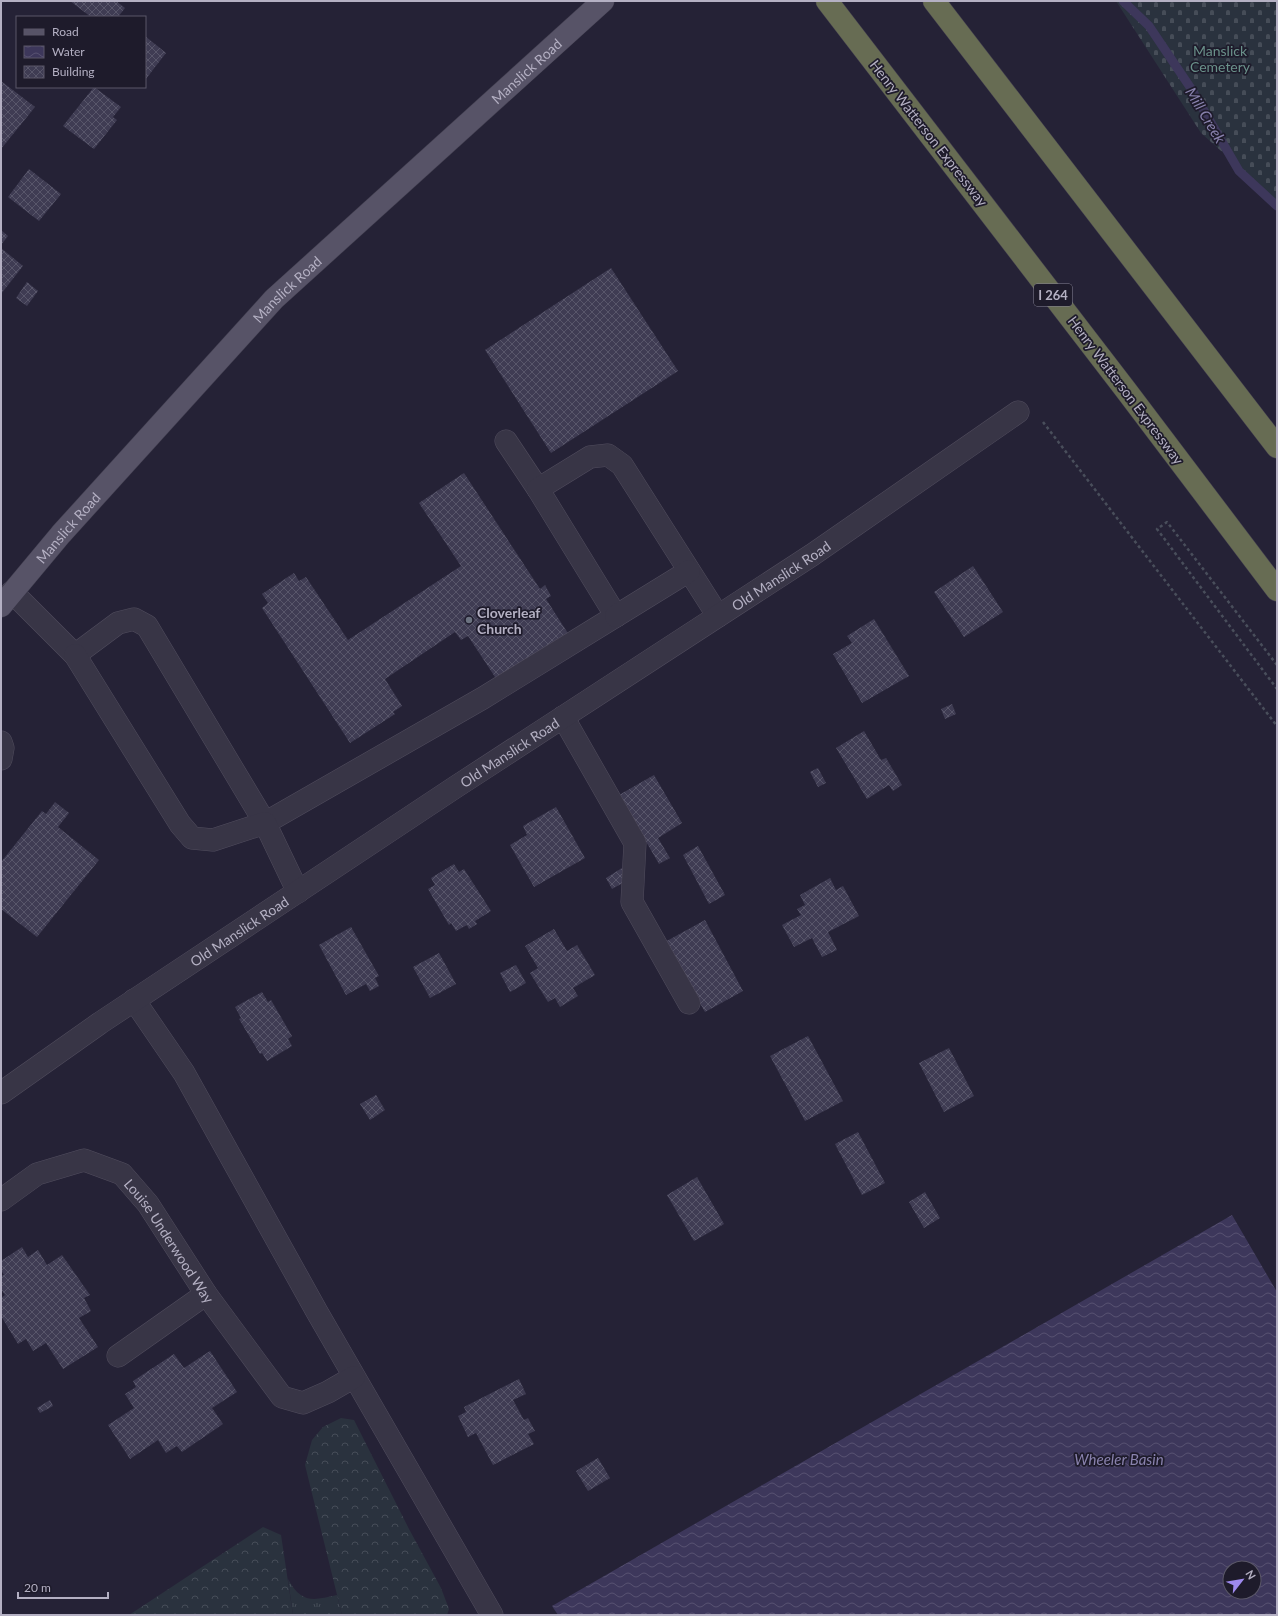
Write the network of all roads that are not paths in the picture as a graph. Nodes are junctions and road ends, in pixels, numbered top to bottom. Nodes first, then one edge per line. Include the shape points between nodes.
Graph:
1 (603, 1) edge
2 (827, 1) edge
3 (934, 1) edge
4 (1018, 412) road end
5 (506, 441) dead end
6 (1277, 447) edge
7 (538, 489) junction
8 (689, 571) junction
9 (1277, 590) edge
10 (6, 599) edge
11 (616, 616) junction
12 (718, 616) junction
13 (75, 655) junction
14 (563, 717) junction
15 (1, 742) edge
16 (1, 759) edge
17 (265, 823) junction
18 (298, 892) junction
19 (134, 1000) junction
20 (689, 1002) dead end
21 (1, 1093) edge
22 (1, 1200) edge
23 (206, 1294) junction
24 (118, 1356) dead end
25 (354, 1377) junction
26 (492, 1615) edge

1 - 10 main road, Manslick Road via 274,300 61,534
2 - 9 highway, Henry Watterson Expressway / I 264
3 - 6 highway
4 - 12 street, Old Manslick Road via 812,555
5 - 7 street
7 - 8 street via 590,456 608,455 622,465
7 - 11 street
8 - 11 street
8 - 12 street
10 - 13 street
11 - 17 street via 483,698
12 - 14 street, Old Manslick Road
13 - 17 street via 180,824 192,838 213,840
13 - 17 street via 118,623 134,620 147,626
14 - 18 street, Old Manslick Road
14 - 20 street via 635,842 632,902
15 - 16 street
17 - 18 street
18 - 19 street, Old Manslick Road
19 - 21 street, Old Manslick Road
19 - 25 street via 184,1073
22 - 23 street, Louise Underwood Way via 37,1174 84,1160 122,1174 148,1204
23 - 24 street
23 - 25 street, Louise Underwood Way via 282,1397 303,1403
25 - 26 street

